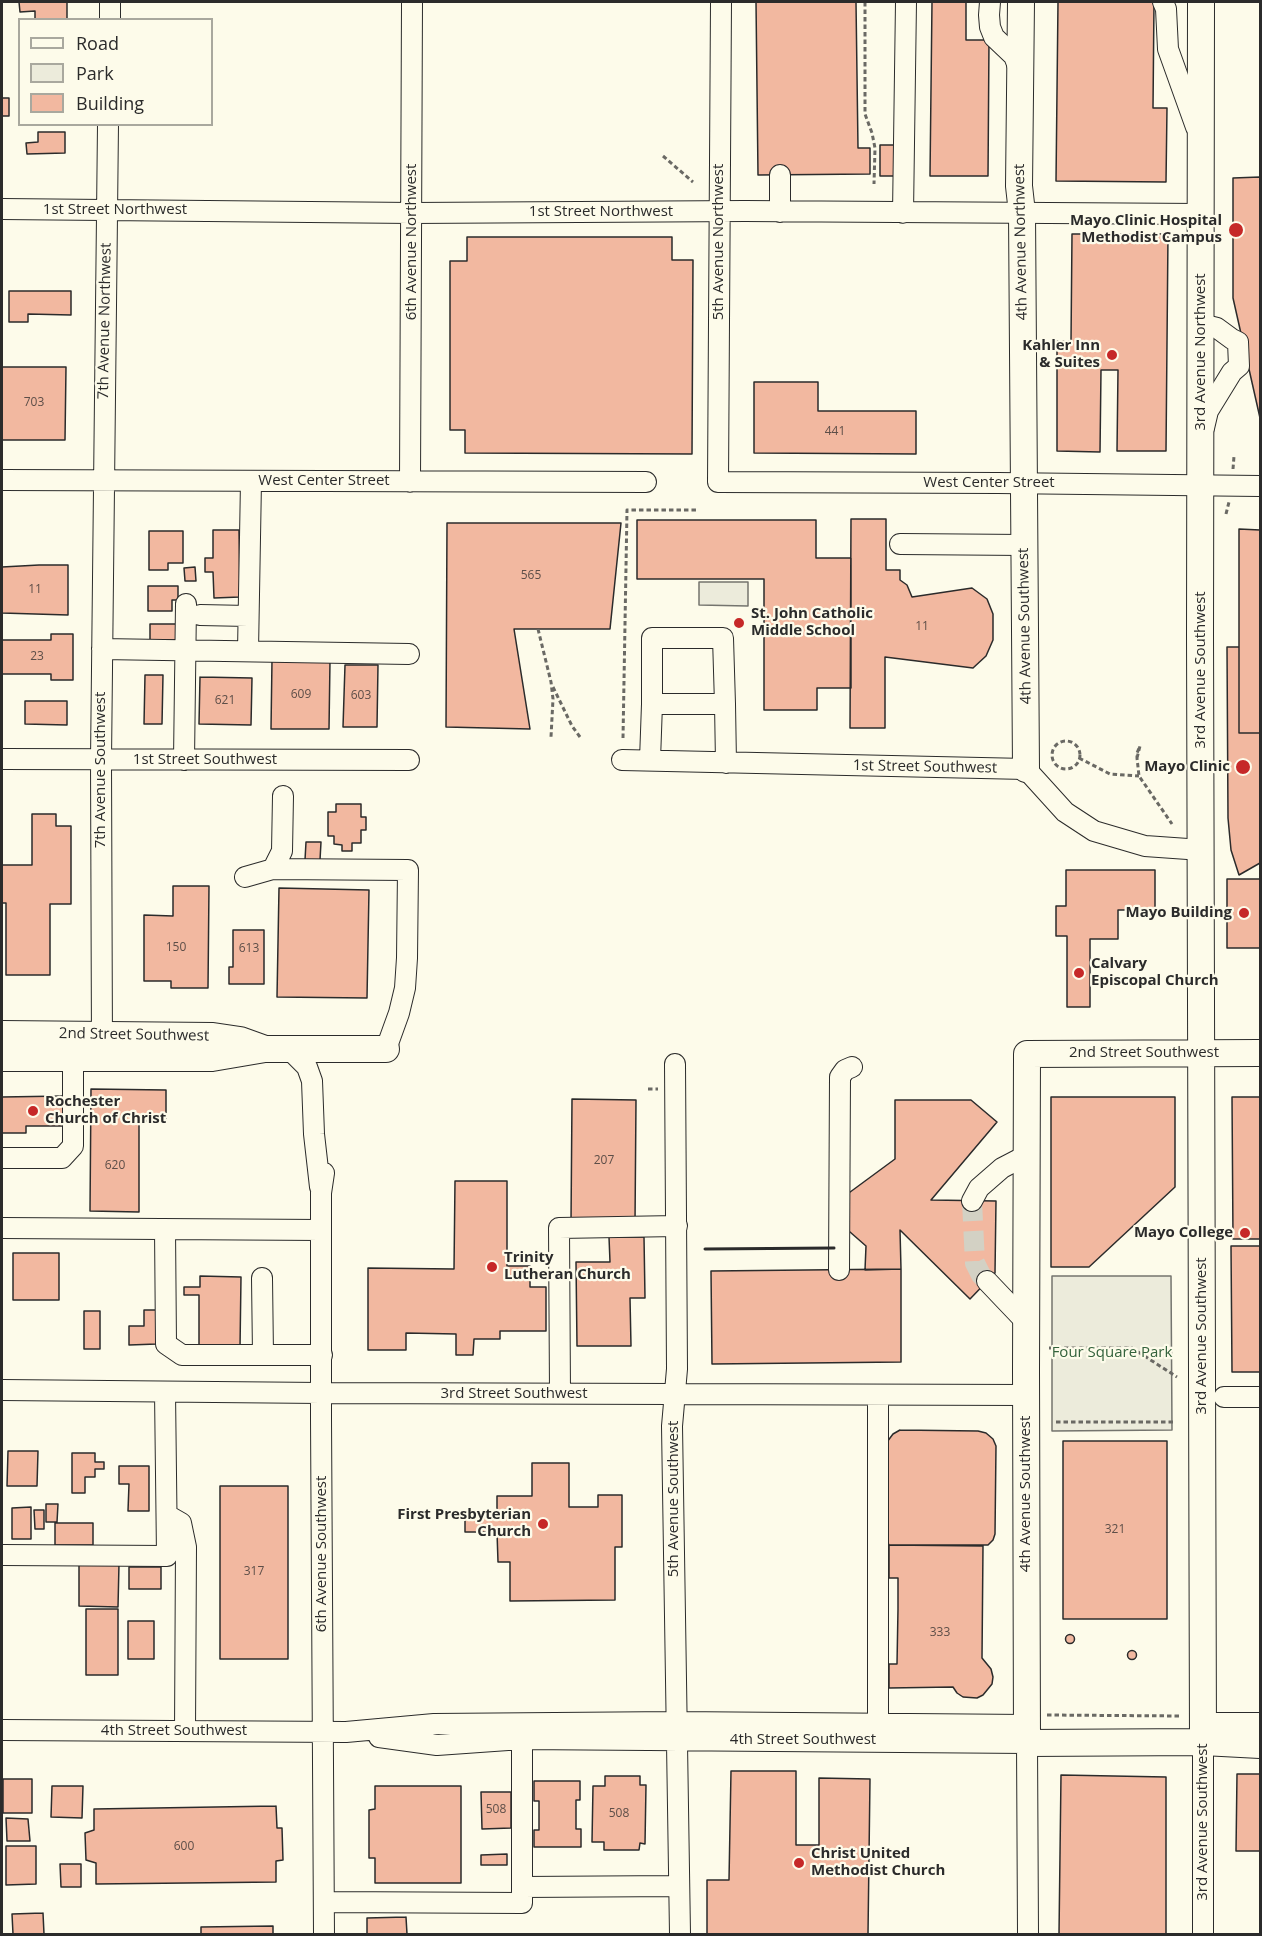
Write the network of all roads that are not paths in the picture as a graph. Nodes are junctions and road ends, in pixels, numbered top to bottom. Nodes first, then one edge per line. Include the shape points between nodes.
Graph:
1 (110, 2) edge
2 (412, 2) edge
3 (721, 2) edge
4 (906, 2) edge
5 (990, 2) edge
6 (1021, 2) edge
7 (1163, 2) edge
8 (1202, 2) edge
9 (110, 18) edge
10 (1022, 77) junction
11 (108, 126) edge
12 (1201, 144) junction
13 (780, 175) dead end
14 (2, 209) edge
15 (107, 210) junction
16 (719, 211) junction
17 (780, 212) junction
18 (412, 213) junction
19 (903, 213) junction
20 (1023, 213) junction
21 (1201, 214) junction
22 (1201, 324) junction
23 (1201, 442) junction
24 (2, 480) edge
25 (103, 481) junction
26 (250, 481) junction
27 (410, 482) junction
28 (646, 482) dead end
29 (718, 482) joint
30 (1023, 483) junction
31 (1201, 486) junction
32 (1260, 486) edge
33 (900, 543) dead end
34 (1024, 545) junction
35 (248, 616) junction
36 (102, 649) junction
37 (186, 651) junction
38 (248, 651) junction
39 (409, 654) dead end
40 (652, 704) junction
41 (726, 704) junction
42 (2, 759) edge
43 (101, 760) junction
44 (184, 760) junction
45 (409, 760) dead end
46 (622, 760) dead end
47 (650, 760) junction
48 (726, 763) junction
49 (1026, 769) junction
50 (283, 796) dead end
51 (1202, 850) junction
52 (273, 869) junction
53 (245, 877) dead end
54 (2, 1034) edge
55 (102, 1047) junction
56 (277, 1049) junction
57 (386, 1049) joint
58 (1202, 1053) junction
59 (1260, 1053) edge
60 (1027, 1054) joint
61 (2, 1058) edge
62 (73, 1058) junction
63 (675, 1064) dead end
64 (852, 1067) dead end
65 (1027, 1155) junction
66 (2, 1158) edge
67 (324, 1173) dead end
68 (321, 1193) junction
69 (972, 1201) tunnel mouth
70 (677, 1226) junction
71 (2, 1228) edge
72 (165, 1229) junction
73 (321, 1230) junction
74 (839, 1270) dead end
75 (262, 1278) dead end
76 (987, 1281) tunnel mouth
77 (1027, 1323) junction
78 (263, 1355) junction
79 (322, 1355) junction
80 (2, 1390) edge
81 (165, 1392) junction
82 (321, 1393) junction
83 (560, 1393) junction
84 (675, 1394) junction
85 (878, 1395) junction
86 (1026, 1395) junction
87 (1224, 1397) dead end
88 (1260, 1397) edge
89 (167, 1515) junction
90 (2, 1556) edge
91 (878, 1724) junction
92 (1260, 1726) edge
93 (2, 1730) edge
94 (185, 1731) junction
95 (677, 1731) junction
96 (324, 1732) junction
97 (346, 1732) junction
98 (1027, 1734) junction
99 (1202, 1734) junction
100 (522, 1739) junction
101 (1260, 1745) edge
102 (679, 1886) junction
103 (522, 1887) junction
104 (324, 1902) junction
105 (324, 1935) edge
106 (680, 1935) edge
107 (1028, 1935) edge
108 (1203, 1935) edge

1 - 9 street
2 - 18 street, 6th Avenue Northwest
3 - 16 street, 5th Avenue Northwest
4 - 19 street
5 - 10 street via 994,37 1014,56
6 - 10 main road, 4th Avenue Northwest
7 - 12 street via 1168,48
8 - 12 main road, 3rd Avenue Northwest
10 - 20 main road, 4th Avenue Northwest via 1019,186
11 - 15 street, 7th Avenue Northwest
12 - 21 main road, 3rd Avenue Northwest
13 - 17 street
14 - 15 street, 1st Street Northwest
15 - 18 street, 1st Street Northwest
15 - 25 street, 7th Avenue Northwest
16 - 17 street, 1st Street Northwest
16 - 18 street, 1st Street Northwest
16 - 29 street, 5th Avenue Northwest
17 - 19 street, 1st Street Northwest
18 - 27 street, 6th Avenue Northwest
19 - 20 street, 1st Street Northwest
20 - 21 street, 1st Street Northwest
20 - 30 main road, 4th Avenue Northwest
21 - 22 main road, 3rd Avenue Northwest
22 - 23 main road, 3rd Avenue Northwest
22 - 23 street via 1218,328 1238,342 1239,366 1208,411
23 - 31 main road, 3rd Avenue Northwest
24 - 25 street, West Center Street
25 - 26 street, West Center Street
25 - 36 street, 7th Avenue Southwest
26 - 27 street, West Center Street
26 - 35 street
27 - 28 street, West Center Street
29 - 30 street, West Center Street
30 - 31 street, West Center Street
30 - 34 main road, 4th Avenue Southwest
31 - 32 street, West Center Street
31 - 51 main road, 3rd Avenue Southwest
33 - 34 street
34 - 49 main road, 4th Avenue Southwest
35 - 37 street via 194,609
35 - 38 street
36 - 37 street
36 - 43 street, 7th Avenue Southwest
37 - 38 street
37 - 44 street
38 - 39 street
40 - 41 street
40 - 41 street via 652,638 723,638
40 - 47 street
41 - 48 street
42 - 43 street, 1st Street Southwest
43 - 44 street, 1st Street Southwest
43 - 55 street, 7th Avenue Southwest
44 - 45 street, 1st Street Southwest
46 - 47 street, 1st Street Southwest
47 - 48 street, 1st Street Southwest
48 - 49 street, 1st Street Southwest
49 - 51 street via 1065,812 1094,831 1145,846
50 - 52 street via 282,850
51 - 58 main road, 3rd Avenue Southwest
52 - 53 street
52 - 57 street via 408,870 405,988
54 - 55 main road, 2nd Street Southwest
55 - 56 main road, 2nd Street Southwest via 213,1036
55 - 62 main road, 2nd Street Southwest
56 - 57 main road, 2nd Street Southwest
56 - 68 street via 307,1067 312,1081
58 - 59 main road, 2nd Street Southwest
58 - 60 main road, 2nd Street Southwest
58 - 99 main road, 3rd Avenue Southwest
60 - 65 main road, 4th Avenue Southwest
61 - 62 main road, 2nd Street Southwest
62 - 66 street via 73,1146 62,1158
63 - 70 street, 5th Avenue Southwest
64 - 74 street via 840,1077
65 - 69 street via 1002,1168 979,1188
65 - 77 main road, 4th Avenue Southwest
67 - 68 street, 6th Avenue Southwest
68 - 73 street, 6th Avenue Southwest
70 - 83 street via 559,1228
70 - 84 street, 5th Avenue Southwest
71 - 72 street
72 - 73 street
72 - 78 street via 166,1344 182,1355
73 - 79 street, 6th Avenue Southwest
75 - 78 street
76 - 77 street
77 - 86 main road, 4th Avenue Southwest
78 - 79 street
79 - 82 street, 6th Avenue Southwest
80 - 81 street, 3rd Street Southwest
81 - 82 street, 3rd Street Southwest
81 - 89 street
82 - 83 street, 3rd Street Southwest
82 - 96 street, 6th Avenue Southwest
83 - 84 street, 3rd Street Southwest
84 - 85 street, 3rd Street Southwest
84 - 95 street, 5th Avenue Southwest via 672,1426
85 - 86 street, 3rd Street Southwest
85 - 91 street
86 - 98 main road, 4th Avenue Southwest
87 - 88 street
89 - 90 street via 167,1556
89 - 94 street via 181,1523 186,1547
91 - 95 street, 4th Street Southwest
91 - 98 street, 4th Street Southwest
92 - 99 main road, 4th Street Southwest
93 - 94 street, 4th Street Southwest
94 - 96 street, 4th Street Southwest
95 - 97 street, 4th Street Southwest via 434,1724
95 - 98 street, 4th Street Southwest
95 - 100 street, 4th Street Southwest
95 - 102 street, 5th Avenue Southwest
96 - 97 street, 4th Street Southwest
96 - 104 street, 6th Avenue Southwest
97 - 100 street, 4th Street Southwest via 437,1745
98 - 99 main road, 4th Street Southwest
98 - 107 street, 4th Avenue Southwest
99 - 101 main road, 4th Street Southwest
99 - 108 street, 3rd Avenue Southwest
100 - 103 street
102 - 103 street
102 - 106 street, 5th Avenue Southwest
103 - 104 street via 522,1903
104 - 105 street, 6th Avenue Southwest

